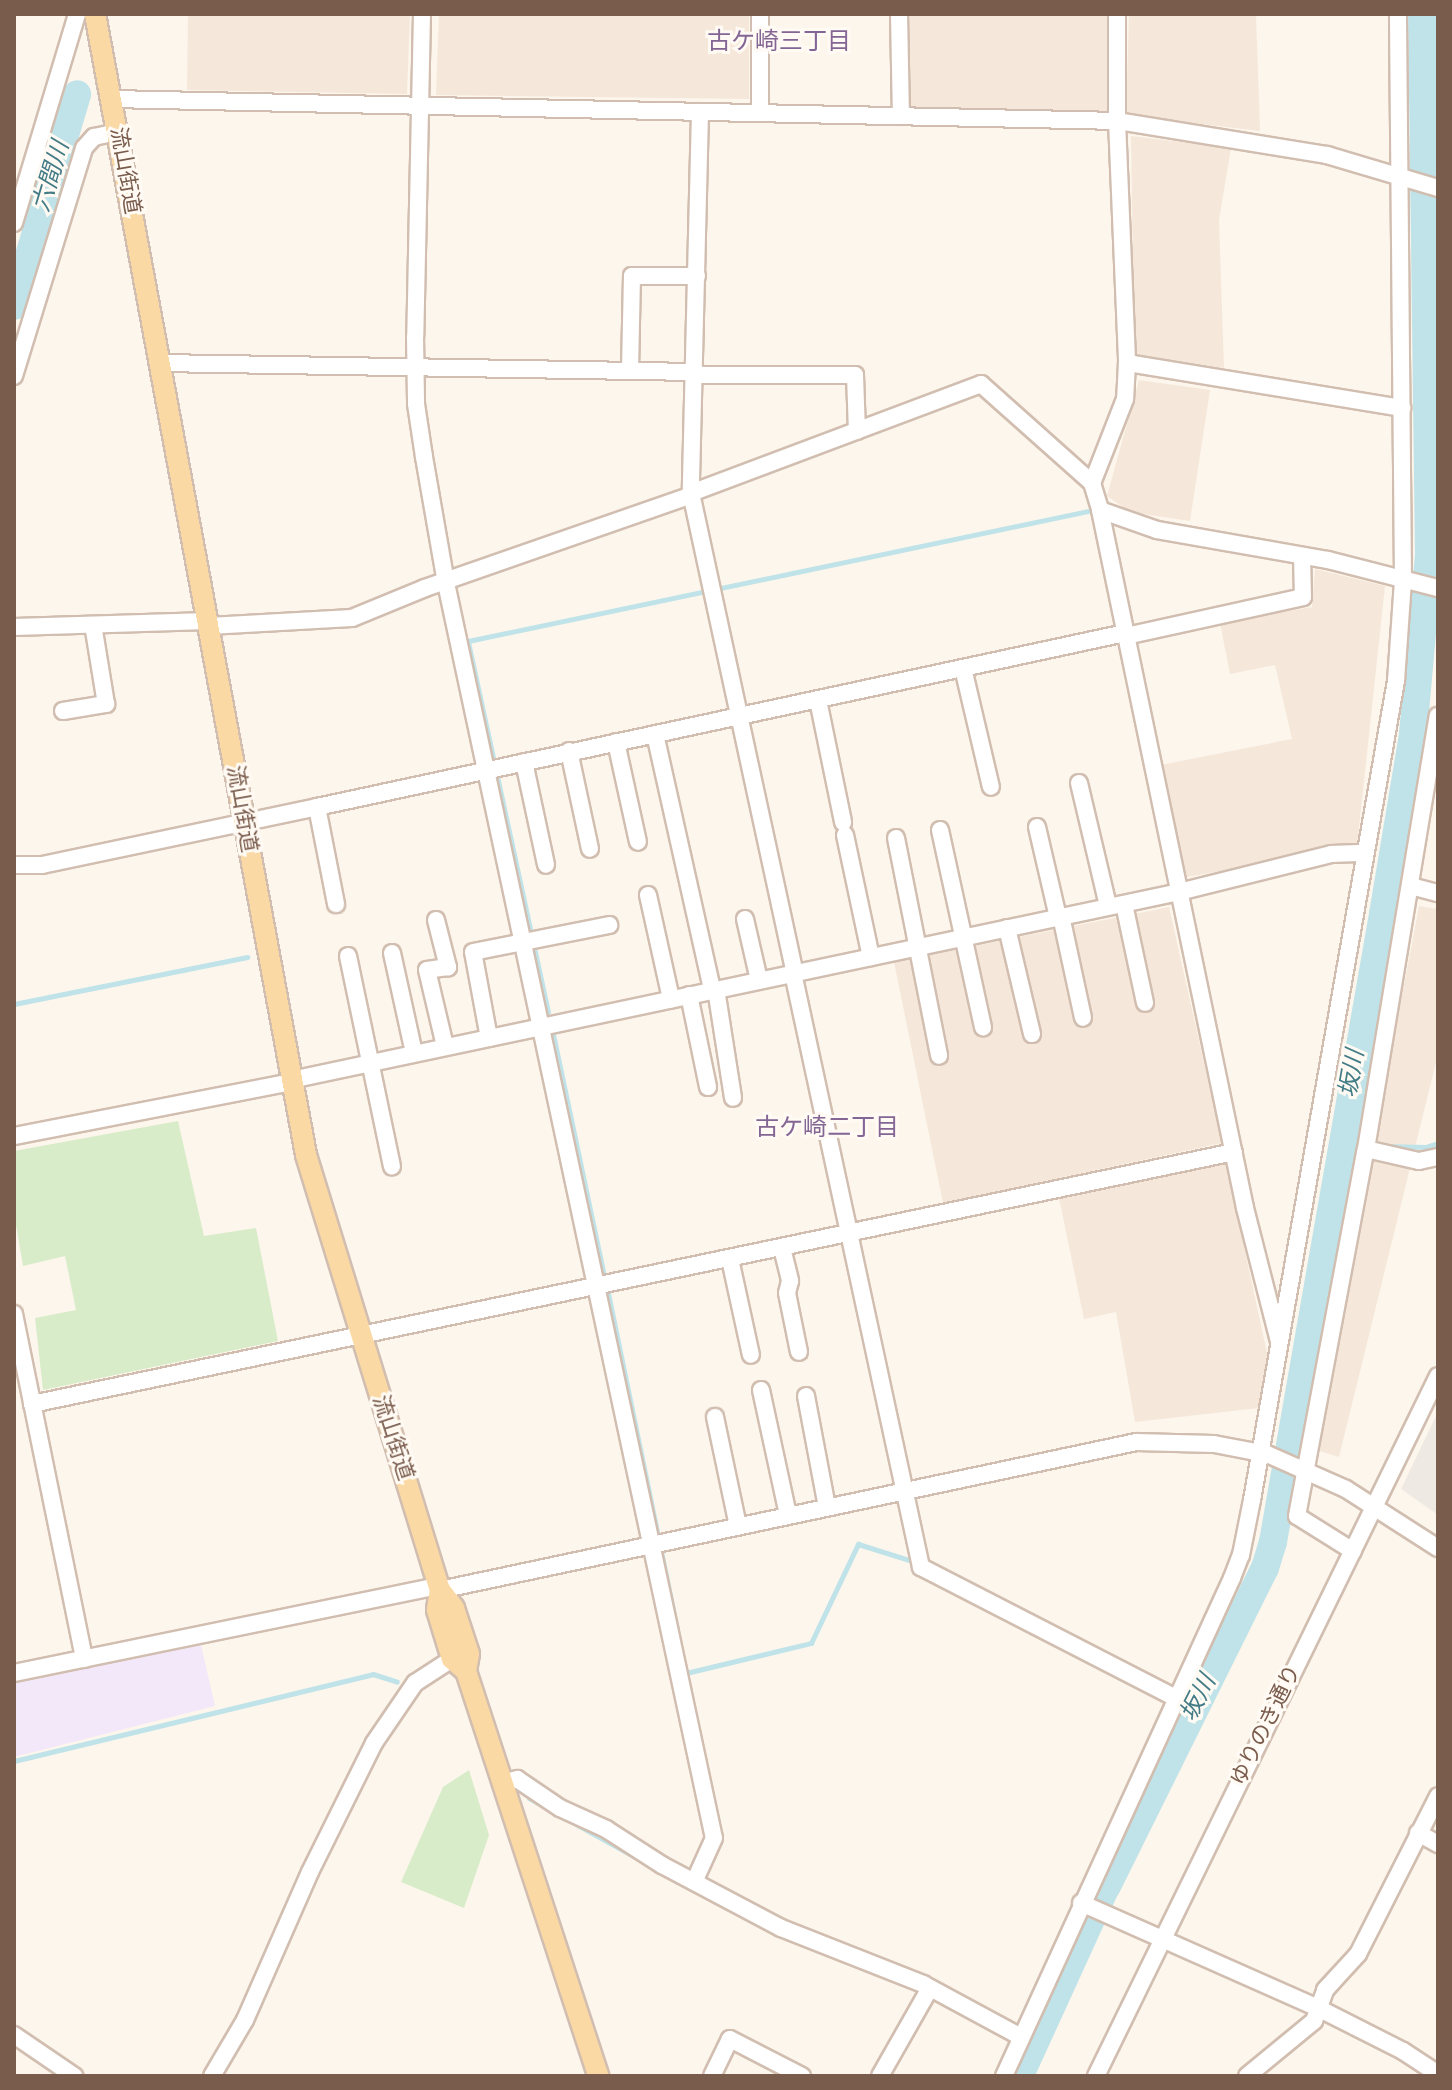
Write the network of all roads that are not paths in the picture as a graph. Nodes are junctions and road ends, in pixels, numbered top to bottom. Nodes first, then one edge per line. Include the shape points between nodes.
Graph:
1 (77, 14) edge
2 (95, 14) edge
3 (422, 14) edge
4 (760, 14) edge
5 (899, 14) edge
6 (1117, 14) edge
7 (1398, 14) edge
8 (111, 99) junction
9 (418, 106) junction
10 (700, 112) junction
11 (760, 113) junction
12 (901, 116) junction
13 (1117, 121) junction
14 (117, 132) junction
15 (1403, 179) junction
16 (1438, 188) edge
17 (14, 223) edge
18 (697, 276) junction
19 (159, 363) junction
20 (1127, 363) junction
21 (415, 369) junction
22 (630, 371) junction
23 (696, 373) junction
24 (14, 376) edge
25 (1402, 408) junction
26 (857, 431) junction
27 (1092, 483) junction
28 (692, 494) junction
29 (1100, 510) junction
30 (1302, 556) junction
31 (1406, 581) junction
32 (446, 583) junction
33 (1438, 588) edge
34 (208, 624) junction
35 (93, 625) junction
36 (14, 627) edge
37 (1126, 634) junction
38 (963, 668) junction
39 (818, 700) junction
40 (63, 711) dead end
41 (740, 716) junction
42 (1438, 716) edge
43 (655, 734) junction
44 (616, 742) junction
45 (569, 751) junction
46 (524, 762) junction
47 (486, 771) junction
48 (1079, 783) dead end
49 (991, 787) dead end
50 (317, 807) junction
51 (243, 822) junction
52 (1037, 827) dead end
53 (940, 830) dead end
54 (896, 838) dead end
55 (638, 842) dead end
56 (590, 849) dead end
57 (1365, 853) junction
58 (14, 865) edge
59 (546, 865) dead end
60 (1411, 886) junction
61 (1179, 892) junction
62 (1438, 893) edge
63 (648, 895) dead end
64 (336, 904) dead end
65 (1116, 905) junction
66 (1059, 916) junction
67 (745, 919) dead end
68 (436, 920) dead end
69 (609, 925) dead end
70 (1007, 928) junction
71 (963, 938) junction
72 (522, 942) junction
73 (917, 947) junction
74 (392, 953) dead end
75 (348, 956) dead end
76 (871, 957) junction
77 (794, 973) junction
78 (759, 980) junction
79 (714, 990) junction
80 (689, 995) junction
81 (671, 999) junction
82 (1145, 1003) dead end
83 (1083, 1018) dead end
84 (540, 1027) junction
85 (983, 1027) dead end
86 (1032, 1034) dead end
87 (489, 1038) junction
88 (445, 1046) junction
89 (414, 1053) junction
90 (939, 1056) dead end
91 (370, 1062) junction
92 (291, 1081) junction
93 (708, 1087) dead end
94 (733, 1098) dead end
95 (14, 1136) edge
96 (1366, 1149) junction
97 (1234, 1152) junction
98 (1438, 1157) edge
99 (392, 1166) dead end
100 (849, 1234) junction
101 (782, 1248) junction
102 (730, 1259) junction
103 (595, 1287) junction
104 (14, 1314) edge
105 (360, 1336) junction
106 (1280, 1344) junction
107 (799, 1352) dead end
108 (751, 1355) dead end
109 (1438, 1376) edge
110 (761, 1390) dead end
111 (806, 1396) dead end
112 (32, 1402) junction
113 (14, 1404) edge
114 (715, 1417) dead end
115 (1263, 1454) junction
116 (1305, 1468) junction
117 (905, 1490) junction
118 (1374, 1505) junction
119 (827, 1507) junction
120 (788, 1515) junction
121 (738, 1526) junction
122 (651, 1544) junction
123 (1438, 1548) edge
124 (1353, 1551) junction
125 (440, 1588) junction
126 (84, 1659) junction
127 (459, 1665) junction
128 (14, 1673) edge
129 (1176, 1698) junction
130 (502, 1783) junction
131 (1438, 1796) edge
132 (1418, 1833) junction
133 (1438, 1844) edge
134 (694, 1882) junction
135 (1083, 1904) junction
136 (1162, 1940) junction
137 (930, 1988) junction
138 (1318, 2008) junction
139 (14, 2035) edge
140 (1021, 2037) junction
141 (1438, 2074) edge
142 (74, 2076) edge
143 (212, 2076) edge
144 (598, 2076) edge
145 (712, 2076) edge
146 (802, 2076) edge
147 (880, 2076) edge
148 (1004, 2076) edge
149 (1096, 2076) edge
150 (1247, 2076) edge

1 - 17 street
2 - 8 main road, 流山街道
3 - 9 street
4 - 11 street
5 - 12 street
6 - 13 street
7 - 15 street
8 - 9 street
8 - 14 main road, 流山街道
9 - 10 street
9 - 21 street
10 - 11 street
10 - 18 street
11 - 12 street
12 - 13 street
13 - 15 street via 1327,155
13 - 20 street
14 - 19 main road, 流山街道
14 - 24 street via 94,137 84,148
15 - 16 street
15 - 25 street
18 - 22 street via 632,276
18 - 23 street
19 - 21 street
19 - 34 main road, 流山街道
20 - 25 street
20 - 27 street via 1125,399
21 - 22 street
21 - 32 street via 416,404
22 - 23 street
23 - 26 street via 855,375
23 - 28 street
25 - 31 street
26 - 27 street via 981,384
26 - 28 street
27 - 29 street
28 - 32 street
28 - 41 street
29 - 30 street via 1157,530
29 - 37 street
30 - 31 street
30 - 37 street via 1303,597
31 - 33 street
31 - 57 street via 1396,681
32 - 34 street via 352,618
32 - 47 street
34 - 35 street
34 - 51 main road, 流山街道
35 - 36 street
35 - 40 street via 106,704
37 - 38 street
37 - 61 street
38 - 39 street
38 - 49 street
39 - 41 street
39 - 76 street
41 - 43 street
41 - 77 street
42 - 60 street
43 - 44 street
43 - 79 street
44 - 45 street
44 - 55 street
45 - 46 street
45 - 56 street
46 - 47 street
46 - 59 street
47 - 50 street
47 - 72 street
48 - 65 street
50 - 51 street
50 - 64 street
51 - 58 street via 42,865
51 - 92 main road, 流山街道
52 - 66 street
53 - 71 street
54 - 73 street
57 - 61 street via 1331,854
57 - 106 street
60 - 62 street
60 - 96 street
61 - 65 street
61 - 97 street
63 - 81 street
65 - 66 street
65 - 82 street
66 - 70 street
66 - 83 street
67 - 78 street
68 - 88 street via 448,967 427,970
69 - 72 street
70 - 71 street
70 - 86 street
71 - 73 street
71 - 85 street
72 - 84 street
72 - 87 street via 473,952
73 - 76 street
73 - 90 street
74 - 89 street
75 - 91 street
76 - 77 street
77 - 78 street
77 - 100 street
78 - 79 street
79 - 80 street
79 - 94 street
80 - 81 street
80 - 93 street
81 - 84 street
84 - 87 street
84 - 103 street
87 - 88 street
88 - 89 street
89 - 91 street
91 - 92 street
91 - 99 street
92 - 95 street
92 - 105 main road, 流山街道 via 316,1193
96 - 98 street via 1419,1161
96 - 116 street
97 - 100 street
97 - 106 street
100 - 101 street
100 - 117 street
101 - 102 street
101 - 107 street
102 - 103 street
102 - 108 street
103 - 105 street
103 - 122 street
104 - 112 street
105 - 112 street
105 - 125 main road, 流山街道
106 - 115 street
109 - 118 street, ゆりのき通り
110 - 120 street
111 - 119 street
112 - 113 street
112 - 126 street
114 - 121 street
115 - 116 street
115 - 117 street via 1191,1442 1136,1442
115 - 129 street via 1241,1555
116 - 118 street
116 - 124 street via 1297,1516
117 - 119 street
117 - 129 street via 921,1567
118 - 123 street
118 - 124 street, ゆりのき通り
119 - 120 street
120 - 121 street
121 - 122 street
122 - 125 street
122 - 134 street via 714,1838
124 - 136 street, ゆりのき通り
125 - 126 street
125 - 127 main road, 流山街道 via 437,1610
126 - 128 street
127 - 130 main road, 流山街道
127 - 143 street via 415,1683 374,1743 245,2020
129 - 135 street
130 - 134 street via 517,1779
130 - 144 main road, 流山街道
131 - 132 street
132 - 133 street
132 - 138 street via 1358,1954 1325,1990
134 - 137 street via 781,1928
135 - 136 street
135 - 140 street
136 - 138 street
136 - 149 street, ゆりのき通り
137 - 140 street
137 - 147 street
138 - 141 street
138 - 150 street via 1305,2031
139 - 142 street
140 - 148 street
145 - 146 street via 730,2039

